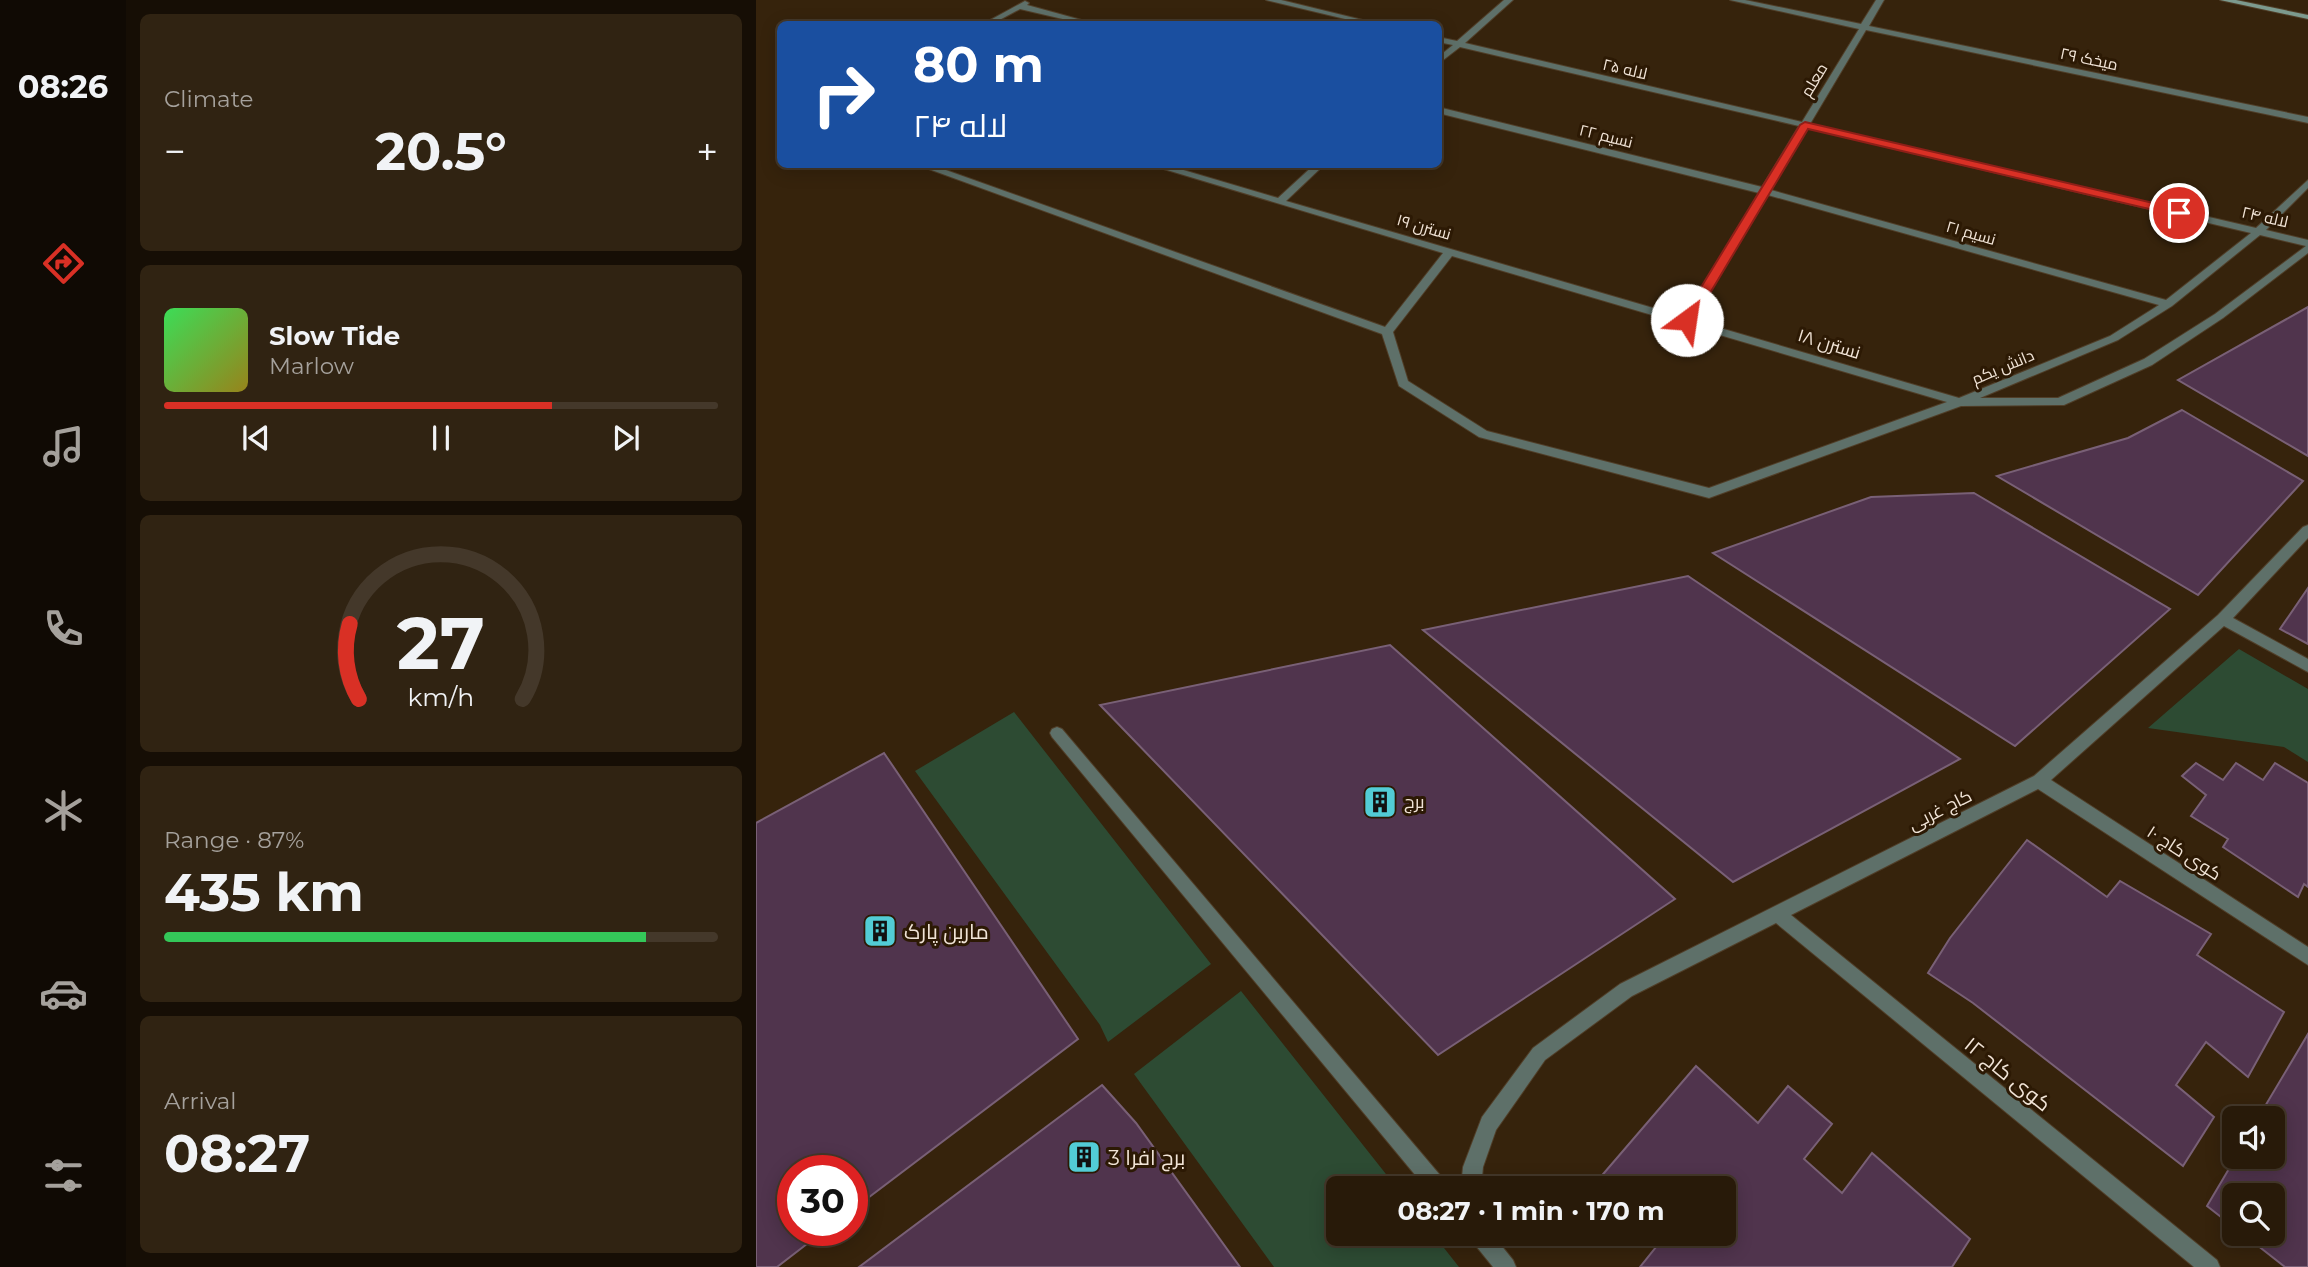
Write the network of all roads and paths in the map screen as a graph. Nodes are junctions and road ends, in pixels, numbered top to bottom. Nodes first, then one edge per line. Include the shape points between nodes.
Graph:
1 (1030, 0) edge
2 (1270, 0) edge
3 (1509, 0) edge
4 (1734, 0) edge
5 (1880, 0) edge
6 (2224, 0) edge
7 (1019, 6) junction
8 (2308, 17) edge
9 (992, 21) edge
10 (1080, 21) edge
11 (1362, 21) edge
12 (1864, 26) junction
13 (1442, 40) edge
14 (1458, 44) junction
15 (1442, 58) edge
16 (1442, 111) edge
17 (2308, 120) edge
18 (1805, 125) junction
19 (930, 168) edge
20 (1165, 168) edge
21 (1317, 168) edge
22 (2308, 183) edge
23 (1765, 191) junction
24 (1279, 202) junction
25 (2259, 231) junction
26 (2308, 245) edge
27 (1450, 251) junction
28 (2168, 304) junction
29 (1687, 320) junction
30 (1387, 332) junction
31 (1960, 402) junction
32 (2308, 530) edge
33 (2222, 619) junction
34 (2308, 666) edge
35 (1057, 733) dead end
36 (2039, 781) junction
37 (1779, 915) junction
38 (2308, 957) edge
39 (1428, 1176) edge
40 (1472, 1176) edge
41 (1489, 1246) edge
42 (1506, 1267) edge
43 (2210, 1267) edge

1 - 7 street
2 - 11 street
3 - 14 street
4 - 12 street, میخک ۲۹
5 - 12 street, معلم
6 - 8 main road
7 - 9 street
7 - 10 street
12 - 17 street, میخک ۲۹
12 - 18 street, معلم
13 - 14 street, لاله ۲۵
14 - 15 street
14 - 18 street, لاله ۲۵
16 - 23 street, نسیم ۲۲
18 - 23 street, معلم
18 - 25 street, لاله ۲۴
19 - 30 street
20 - 24 street, نسترن ۱۹
21 - 24 street
22 - 25 street, دانش یکم
23 - 28 street, نسیم ۲۱
23 - 29 street, معلم
24 - 27 street, نسترن ۱۹
25 - 26 street, لاله ۲۴
25 - 28 street, دانش یکم
26 - 31 street, دانش یکم via 2220,316 2148,362 2060,402
27 - 29 street, نسترن ۱۹
27 - 30 street
28 - 31 street, دانش یکم via 2114,338
29 - 31 street, نسترن ۱۸
30 - 31 street via 1404,383 1483,434 1709,493
32 - 33 street, کاج غربی
33 - 34 street
33 - 36 street, کاج غربی
35 - 39 street
36 - 37 street, کاج غربی
36 - 38 street, کوی کاج ۱۰
37 - 40 street, کاج غربی via 1626,990 1539,1054 1489,1125
37 - 43 street, کوی کاج ۱۲
41 - 42 street

